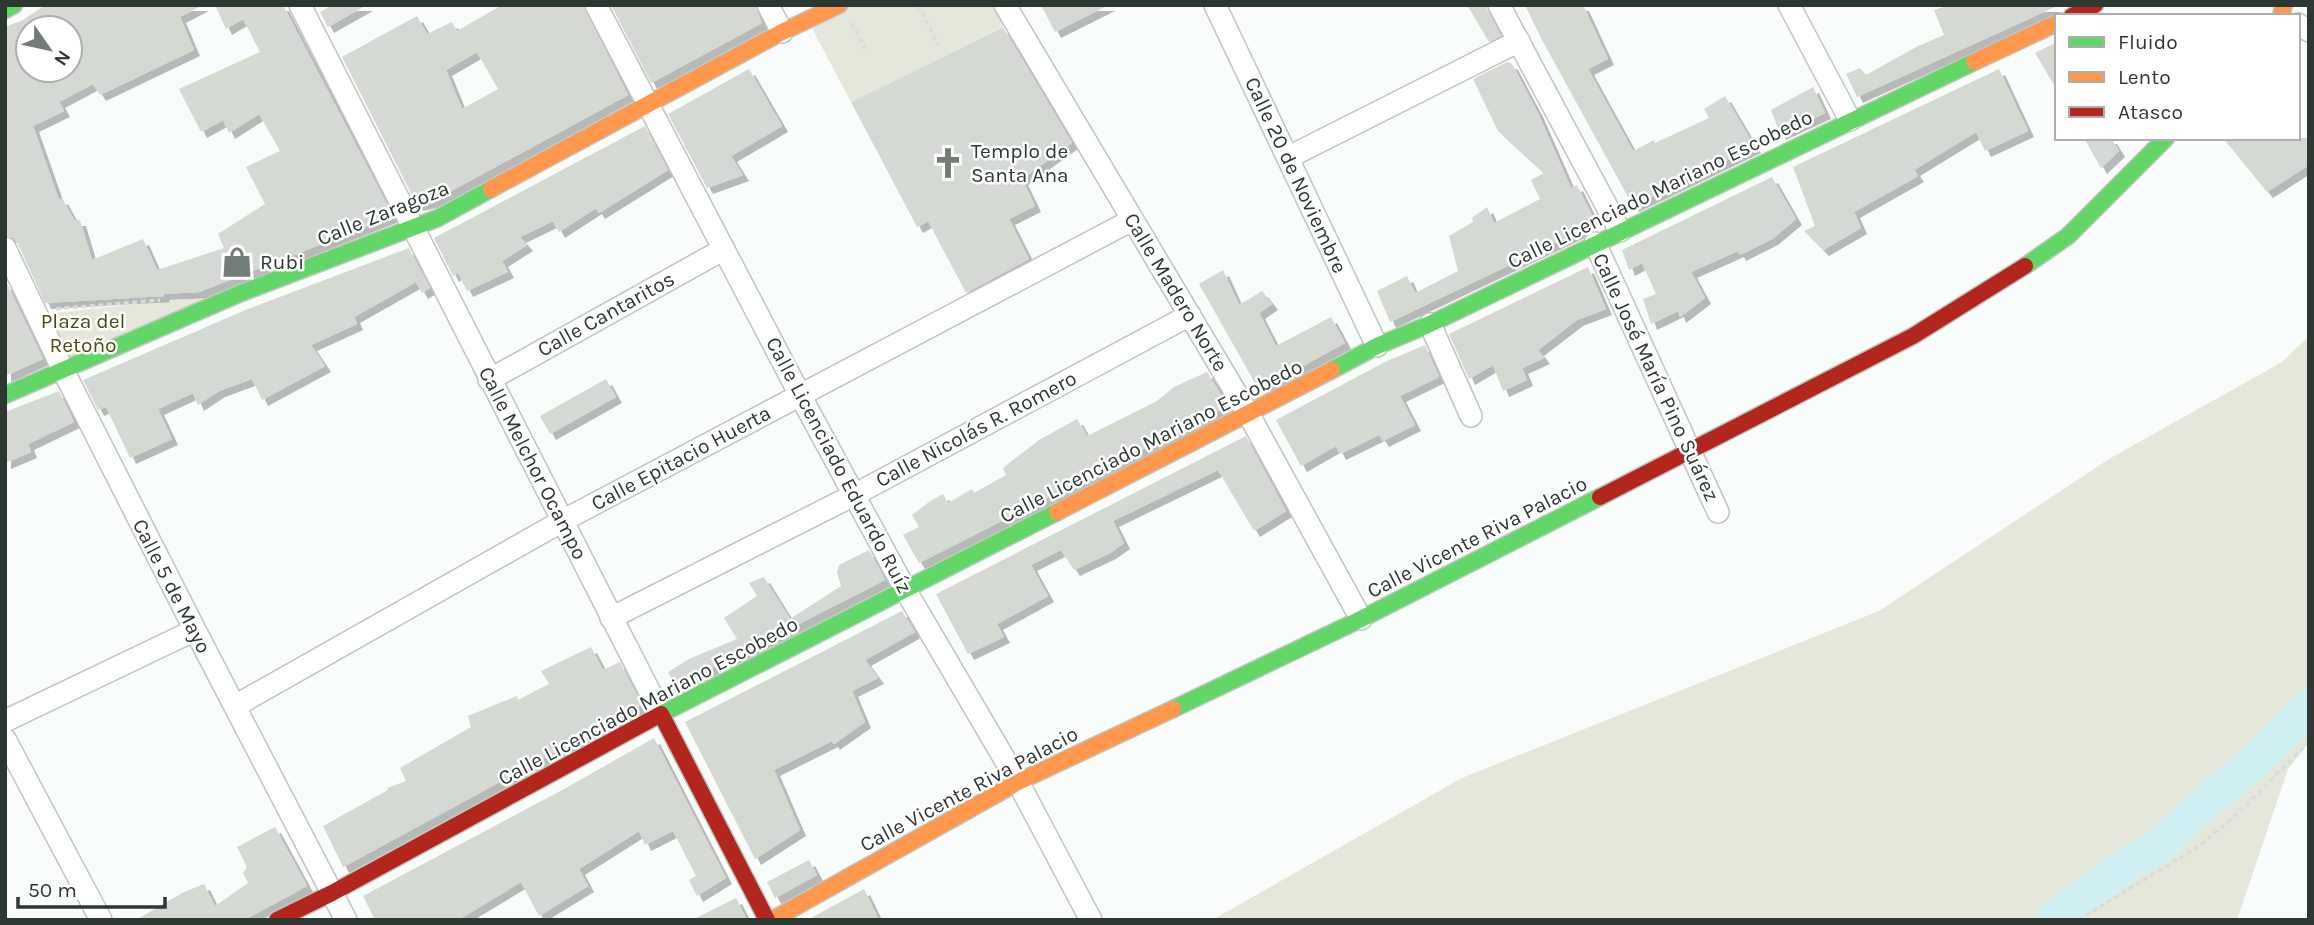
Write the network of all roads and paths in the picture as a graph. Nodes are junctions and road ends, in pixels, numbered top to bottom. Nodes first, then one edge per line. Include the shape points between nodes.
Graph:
1 (14, 5) edge
2 (300, 5) edge
3 (596, 5) edge
4 (768, 5) edge
5 (918, 5) edge
6 (1005, 5) edge
7 (1214, 5) edge
8 (1499, 5) edge
9 (1789, 5) edge
10 (2095, 5) edge
11 (5, 10) edge
12 (844, 11) edge
13 (2077, 14) edge
14 (2055, 24) edge
15 (782, 32) junction
16 (1519, 41) junction
17 (938, 45) dead end
18 (865, 49) dead end
19 (647, 105) junction
20 (1850, 120) junction
21 (2164, 140) edge
22 (1289, 158) junction
23 (1132, 220) junction
24 (414, 227) junction
25 (1620, 231) junction
26 (1595, 243) junction
27 (5, 248) edge
28 (724, 249) junction
29 (173, 299) dead end
30 (36, 311) junction
31 (1190, 315) junction
32 (1430, 324) junction
33 (1377, 346) junction
34 (63, 370) junction
35 (489, 380) junction
36 (5, 395) edge
37 (800, 396) junction
38 (1249, 415) junction
39 (1471, 416) dead end
40 (1691, 451) junction
41 (854, 495) junction
42 (1718, 512) dead end
43 (564, 520) junction
44 (906, 591) junction
45 (611, 618) junction
46 (1361, 619) junction
47 (195, 630) junction
48 (235, 706) junction
49 (661, 714) junction
50 (5, 721) edge
51 (5, 739) edge
52 (2309, 742) edge
53 (1018, 782) junction
54 (332, 893) junction
55 (101, 920) edge
56 (277, 920) edge
57 (346, 920) edge
58 (769, 920) edge
59 (1091, 920) edge
60 (2078, 920) edge

1 - 11 main road
2 - 24 street, Calle Melchor Ocampo
3 - 19 street, Calle Licenciado Eduardo Ruíz
4 - 15 street
5 - 17 path
6 - 23 street, Calle Madero Norte
7 - 22 street, Calle 20 de Noviembre
8 - 16 street, Calle José María Pino Suárez
9 - 20 street
10 - 13 main road
12 - 15 main road, Calle Zaragoza
12 - 18 path
14 - 20 main road, Calle Licenciado Mariano Escobedo
15 - 19 main road, Calle Zaragoza
16 - 22 street
16 - 25 street, Calle José María Pino Suárez
19 - 24 main road, Calle Zaragoza
19 - 28 street, Calle Licenciado Eduardo Ruíz
20 - 25 main road, Calle Licenciado Mariano Escobedo
21 - 40 main road, Calle Vicente Riva Palacio via 2068,236 1996,286 1913,336
22 - 33 street, Calle 20 de Noviembre
23 - 31 street, Calle Madero Norte
23 - 37 street, Calle Epitacio Huerta
24 - 34 main road, Calle Zaragoza via 241,293
24 - 35 street, Calle Melchor Ocampo
25 - 26 main road, Calle Licenciado Mariano Escobedo
26 - 32 main road, Calle Licenciado Mariano Escobedo
26 - 40 street, Calle José María Pino Suárez
27 - 30 street, Calle 5 de Mayo
28 - 35 street, Calle Cantaritos
28 - 37 street, Calle Licenciado Eduardo Ruíz
29 - 30 path
30 - 34 street, Calle 5 de Mayo
31 - 38 street, Calle Madero Norte
31 - 41 street, Calle Nicolás R. Romero
32 - 33 main road, Calle Licenciado Mariano Escobedo
32 - 39 street
33 - 38 main road, Calle Licenciado Mariano Escobedo
34 - 36 main road, Calle Zaragoza
34 - 47 street, Calle 5 de Mayo
35 - 43 street, Calle Melchor Ocampo
37 - 41 street, Calle Licenciado Eduardo Ruíz
37 - 43 street, Calle Epitacio Huerta
38 - 44 main road, Calle Licenciado Mariano Escobedo
38 - 46 street, Calle Madero Norte
40 - 42 street, Calle José María Pino Suárez
40 - 46 main road, Calle Vicente Riva Palacio
41 - 44 street, Calle Licenciado Eduardo Ruíz
41 - 45 street, Calle Nicolás R. Romero
43 - 45 street, Calle Melchor Ocampo
43 - 48 street, Calle Epitacio Huerta
44 - 49 main road, Calle Licenciado Mariano Escobedo
44 - 53 street, Calle Licenciado Eduardo Ruíz
45 - 49 street, Calle Melchor Ocampo
46 - 53 main road, Calle Vicente Riva Palacio
47 - 48 street, Calle 5 de Mayo
47 - 50 street
48 - 54 street, Calle 5 de Mayo
49 - 54 main road, Calle Licenciado Mariano Escobedo
49 - 58 main road, Calle Melchor Ocampo
51 - 55 street
52 - 60 path via 2198,847
53 - 58 main road, Calle Vicente Riva Palacio
53 - 59 street, Calle Licenciado Eduardo Ruíz
54 - 56 main road, Calle Licenciado Mariano Escobedo
54 - 57 street, Calle 5 de Mayo

